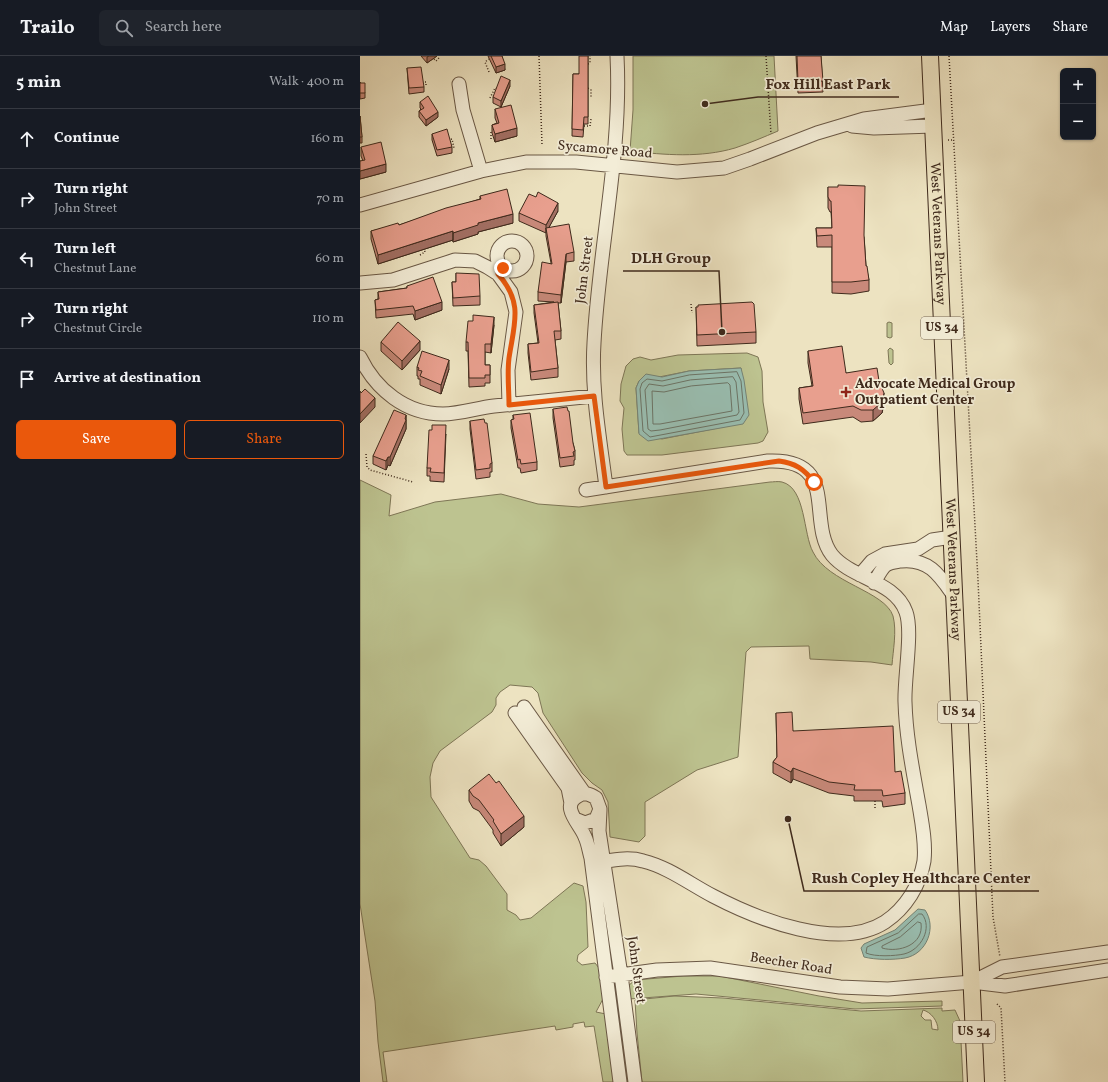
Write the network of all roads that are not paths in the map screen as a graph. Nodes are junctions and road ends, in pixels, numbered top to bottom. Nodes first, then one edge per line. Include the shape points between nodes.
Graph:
1 (617, 56) edge
2 (930, 56) edge
3 (459, 84) dead end
4 (933, 118) junction
5 (613, 166) junction
6 (481, 171) junction
7 (360, 205) edge
8 (360, 283) edge
9 (360, 357) edge
10 (594, 396) junction
11 (509, 405) junction
12 (606, 487) junction
13 (586, 490) dead end
14 (952, 537) junction
15 (860, 575) junction
16 (874, 583) junction
17 (954, 596) junction
18 (585, 794) junction
19 (572, 803) junction
20 (600, 809) junction
21 (575, 819) junction
22 (598, 863) junction
23 (1108, 952) edge
24 (1108, 970) edge
25 (621, 975) junction
26 (606, 977) junction
27 (972, 982) junction
28 (620, 1082) edge
29 (635, 1082) edge
30 (976, 1082) edge

1 - 5 street, John Street
2 - 4 main road, West Veterans Parkway / US 34
3 - 6 street via 463,110
4 - 5 street, Sycamore Road via 874,128 844,126 817,133 724,168 677,172
4 - 14 main road, West Veterans Parkway / US 34
5 - 6 street, Sycamore Road via 542,161
5 - 10 street, John Street via 596,307
6 - 7 street, Sycamore Road
8 - 11 street via 393,280 455,260 475,261 500,271 511,292 516,312 508,370
9 - 11 street via 372,378 382,389 391,397 416,410 443,414
10 - 11 street
10 - 12 street, John Street
12 - 13 street
12 - 15 street via 768,461 790,462 800,467 814,482 827,546 832,554
14 - 15 street via 932,540 918,549 885,554 872,561
14 - 17 main road, West Veterans Parkway / US 34
15 - 16 street
16 - 17 street via 885,566 893,562 920,561 940,577
16 - 22 street via 896,596 906,610 908,619 905,710 923,832 922,871 912,894 896,913 864,932 834,934 801,929 740,908 644,861 632,858
17 - 27 main road, West Veterans Parkway / US 34
18 - 19 street via 580,795
18 - 19 street via 520,710 568,788
18 - 20 street via 596,798
19 - 21 street via 570,809
20 - 21 street via 596,819 589,823
20 - 22 street, John Street
21 - 22 street, John Street
22 - 25 street, John Street
22 - 26 street, John Street
23 - 27 street, Beecher Road via 1002,967
24 - 27 street, Beecher Road via 1005,986
25 - 26 street, Beecher Road
25 - 27 street, Beecher Road via 657,970 710,968 840,987 888,989
25 - 29 street, John Street
26 - 28 street, John Street
27 - 30 main road, West Veterans Parkway / US 34

